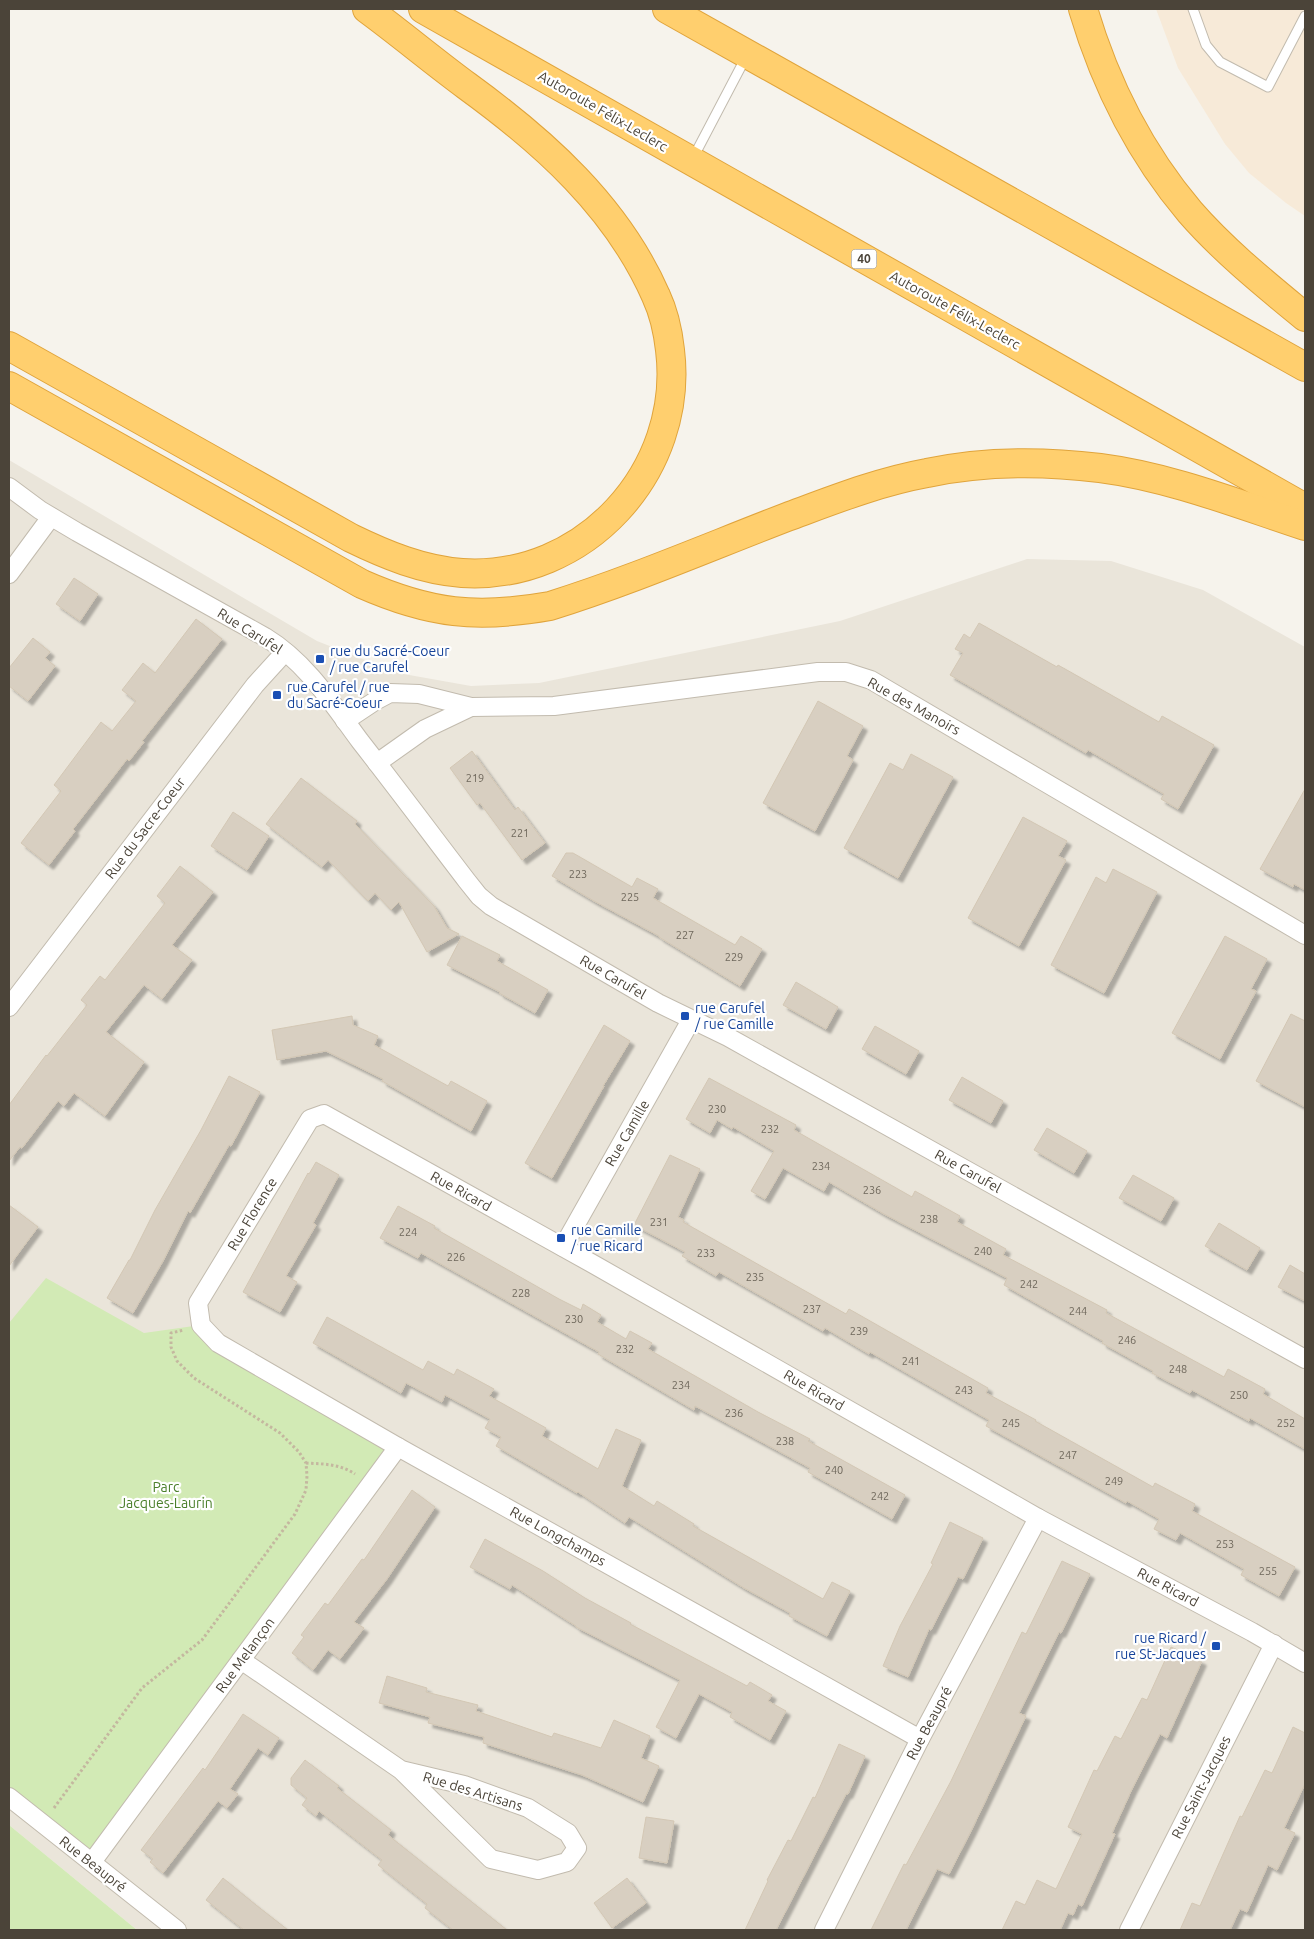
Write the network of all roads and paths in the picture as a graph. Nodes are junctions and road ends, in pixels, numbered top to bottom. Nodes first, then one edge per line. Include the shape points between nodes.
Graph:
1 (367, 9) edge
2 (423, 9) edge
3 (667, 9) edge
4 (1083, 9) edge
5 (1194, 9) edge
6 (1305, 16) edge
7 (748, 54) junction
8 (691, 161) junction
9 (1305, 317) edge
10 (9, 346) edge
11 (1305, 368) edge
12 (9, 386) edge
13 (9, 487) edge
14 (1305, 508) edge
15 (51, 517) junction
16 (1305, 526) edge
17 (9, 574) edge
18 (285, 652) junction
19 (471, 707) junction
20 (345, 721) junction
21 (377, 763) junction
22 (1305, 935) edge
23 (9, 1007) edge
24 (692, 1020) junction
25 (324, 1114) joint
26 (563, 1247) junction
27 (201, 1325) junction
28 (1305, 1359) edge
29 (398, 1447) junction
30 (306, 1463) junction
31 (371, 1485) junction
32 (1038, 1518) junction
33 (1274, 1644) junction
34 (241, 1660) junction
35 (1305, 1662) edge
36 (920, 1739) junction
37 (401, 1770) junction
38 (9, 1797) edge
39 (42, 1824) junction
40 (92, 1862) junction
41 (177, 1930) edge
42 (824, 1930) edge
43 (1128, 1930) edge

1 - 10 highway via 546,148 605,212 655,292 668,334 671,357 667,414 647,471 606,522 569,548 528,565 463,573 422,566 351,538
2 - 8 highway, Autoroute Félix-Leclerc / 40
3 - 7 highway
4 - 9 highway via 1118,99 1159,172 1214,237
5 - 6 lane via 1206,45 1220,62 1268,87
7 - 8 lane
7 - 11 highway
8 - 14 highway, Autoroute Félix-Leclerc / 40
12 - 16 highway via 362,584 405,602 459,613 516,612 550,606 855,492 927,472 979,465 1025,463 1121,471 1175,483
13 - 15 street, Rue Carufel
15 - 17 street
15 - 18 street, Rue Carufel
18 - 20 street, Rue Carufel via 307,672
18 - 23 street, Rue du Sacre-Coeur via 255,685
19 - 20 street, Rue des Manoirs via 419,694 390,693
19 - 21 street, Rue des Manoirs via 424,729
19 - 22 street, Rue des Manoirs via 554,706 818,672 846,672 871,680
20 - 21 street, Rue Carufel
21 - 24 street, Rue Carufel via 485,901
24 - 26 street, Rue Camille
24 - 28 street, Rue Carufel via 737,1042
25 - 26 street, Rue Ricard
25 - 27 street, Rue Florence via 310,1119 198,1303
26 - 32 street, Rue Ricard
27 - 29 street, Rue Longchamps via 218,1343
27 - 30 path via 171,1333 171,1347 177,1361 194,1378 280,1434
29 - 31 street, Rue Melançon
29 - 36 street, Rue Longchamps
30 - 31 path via 345,1468
30 - 39 path via 306,1490 295,1514 202,1640 142,1688
31 - 34 street, Rue Melançon
32 - 33 street, Rue Ricard
32 - 36 street, Rue Beaupré
33 - 35 street, Rue Ricard
33 - 43 street, Rue Saint-Jacques
34 - 37 street, Rue des Artisans
34 - 40 street, Rue Melançon
36 - 42 street, Rue Beaupré
37 - 37 street, Rue des Artisans via 490,1859 538,1870 568,1862 577,1848 568,1833 528,1808 464,1786
38 - 39 street, Rue Beaupré
39 - 40 street, Rue Beaupré
40 - 41 street, Rue Beaupré

